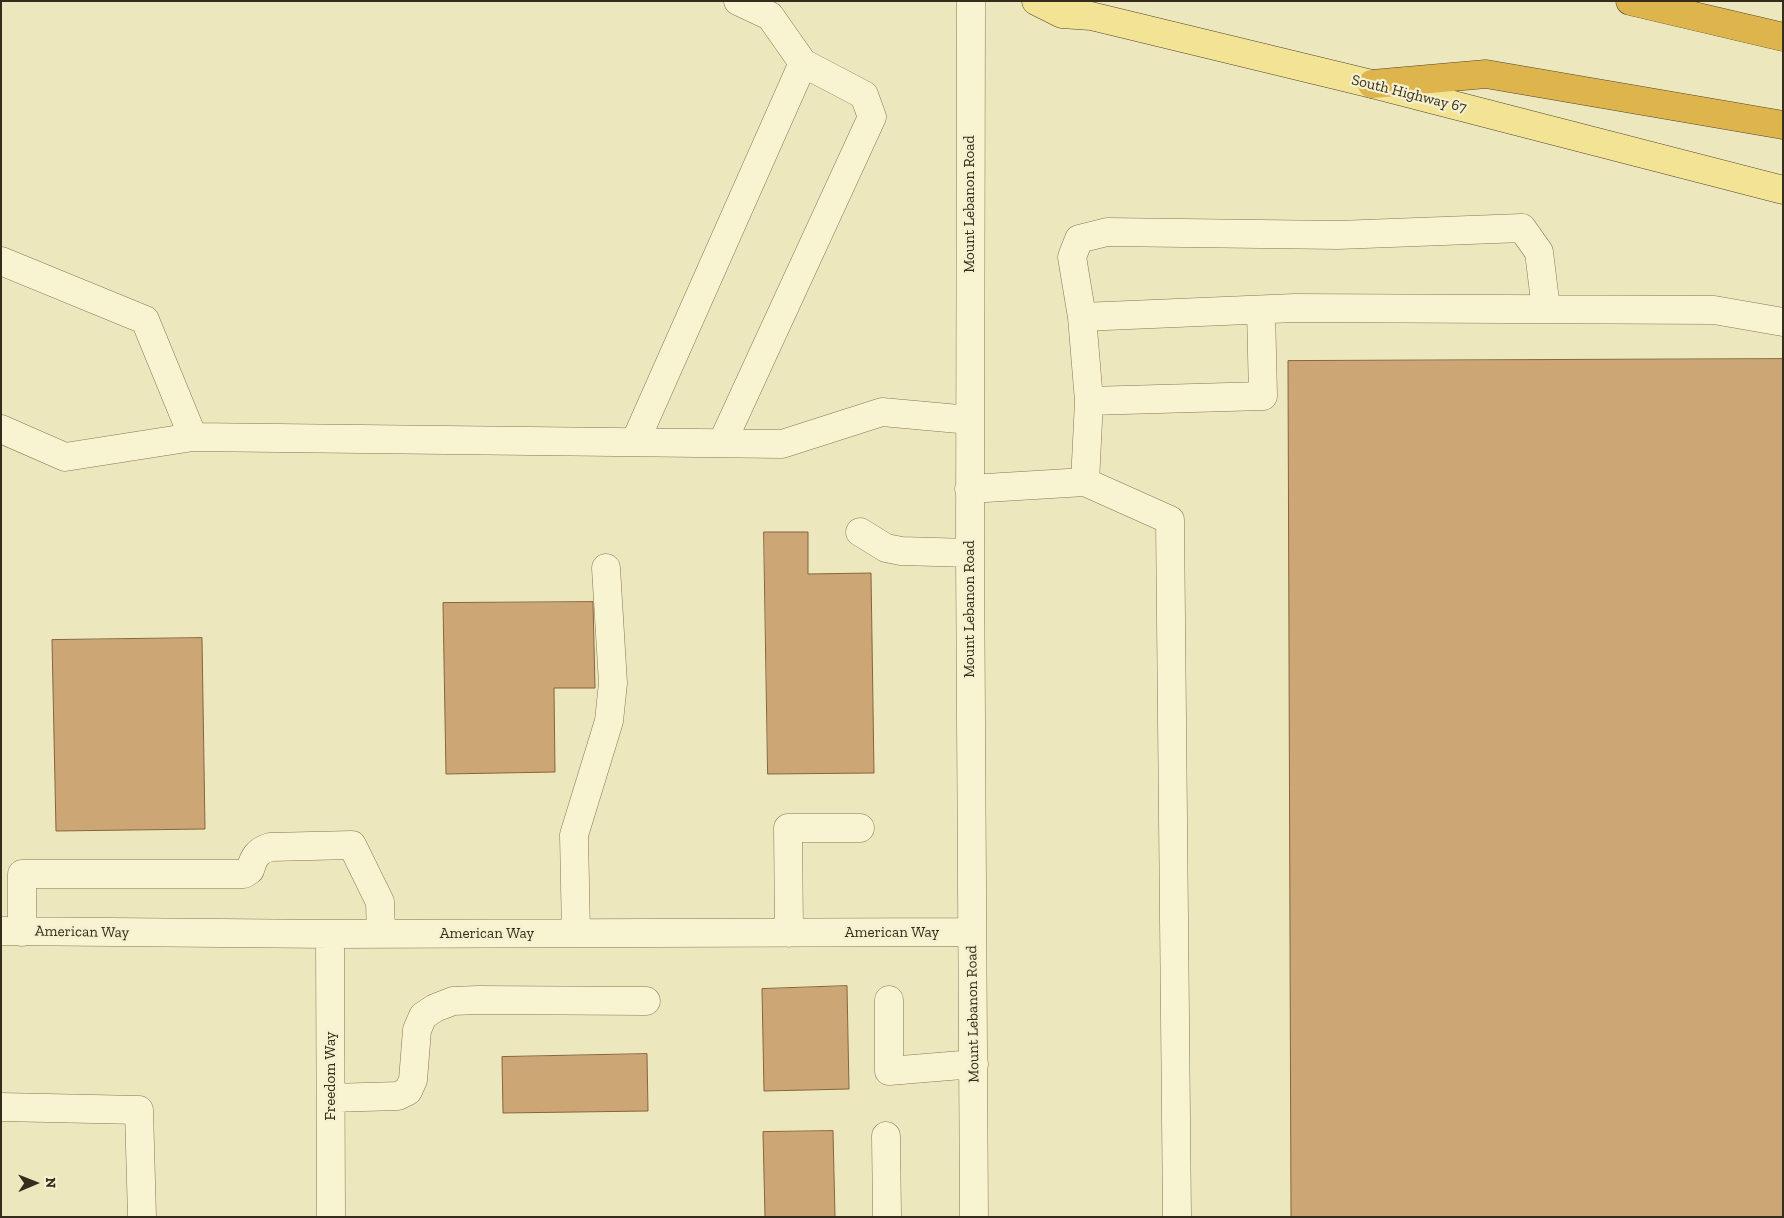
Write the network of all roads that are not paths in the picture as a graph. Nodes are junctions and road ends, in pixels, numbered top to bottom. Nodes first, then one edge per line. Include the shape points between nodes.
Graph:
1 (738, 1) edge
2 (970, 1) edge
3 (1036, 1) edge
4 (1630, 1) edge
5 (1083, 9) edge
6 (1783, 37) edge
7 (803, 63) junction
8 (1372, 84) junction
9 (1783, 125) edge
10 (1783, 190) edge
11 (1, 260) edge
12 (1546, 309) junction
13 (1261, 310) junction
14 (1082, 317) junction
15 (1783, 322) edge
16 (1089, 401) junction
17 (970, 420) junction
18 (1, 429) edge
19 (193, 438) junction
20 (635, 442) junction
21 (722, 443) junction
22 (1085, 482) junction
23 (970, 489) junction
24 (860, 532) dead end
25 (970, 553) junction
26 (606, 568) dead end
27 (860, 828) dead end
28 (12, 931) edge
29 (972, 932) junction
30 (789, 933) junction
31 (330, 934) junction
32 (381, 934) junction
33 (576, 934) junction
34 (889, 1000) dead end
35 (646, 1001) dead end
36 (974, 1064) junction
37 (331, 1098) junction
38 (1, 1107) edge
39 (886, 1136) dead end
40 (142, 1217) edge
41 (331, 1217) edge
42 (887, 1217) edge
43 (974, 1217) edge
44 (1177, 1217) edge

1 - 7 street via 770,16
2 - 17 street, Mount Lebanon Road
3 - 5 main road, South Highway 67 via 1062,14
4 - 6 highway
5 - 8 main road, South Highway 67
7 - 20 street
7 - 21 street via 864,95 872,117
8 - 9 highway via 1486,74
8 - 10 main road, South Highway 67
11 - 19 street via 145,320
12 - 13 street
12 - 14 street via 1539,252 1522,228 1338,235 1107,232 1078,239 1072,257
12 - 15 street via 1714,310
13 - 14 street
13 - 16 street via 1263,396
14 - 16 street
16 - 22 street
17 - 21 street via 882,412 782,444
17 - 23 street, Mount Lebanon Road
18 - 19 street via 65,457
19 - 20 street
20 - 21 street
22 - 23 street
22 - 44 street via 1170,520
23 - 25 street, Mount Lebanon Road
24 - 25 street via 886,548 901,551
25 - 29 street, Mount Lebanon Road
26 - 33 street via 614,683 609,721 574,834
27 - 30 street via 788,828
28 - 31 street, American Way
28 - 32 street via 22,874 244,874 250,870 258,851 270,847 352,845 380,902
29 - 30 street, American Way
29 - 36 street, Mount Lebanon Road
30 - 33 street, American Way
31 - 32 street, American Way
31 - 37 street, Freedom Way
32 - 33 street, American Way
34 - 36 street via 889,1071
35 - 37 street via 453,1001 423,1016 417,1030 413,1080 408,1091 398,1096
36 - 43 street, Mount Lebanon Road
37 - 41 street, Freedom Way
38 - 40 street via 139,1110
39 - 42 street

